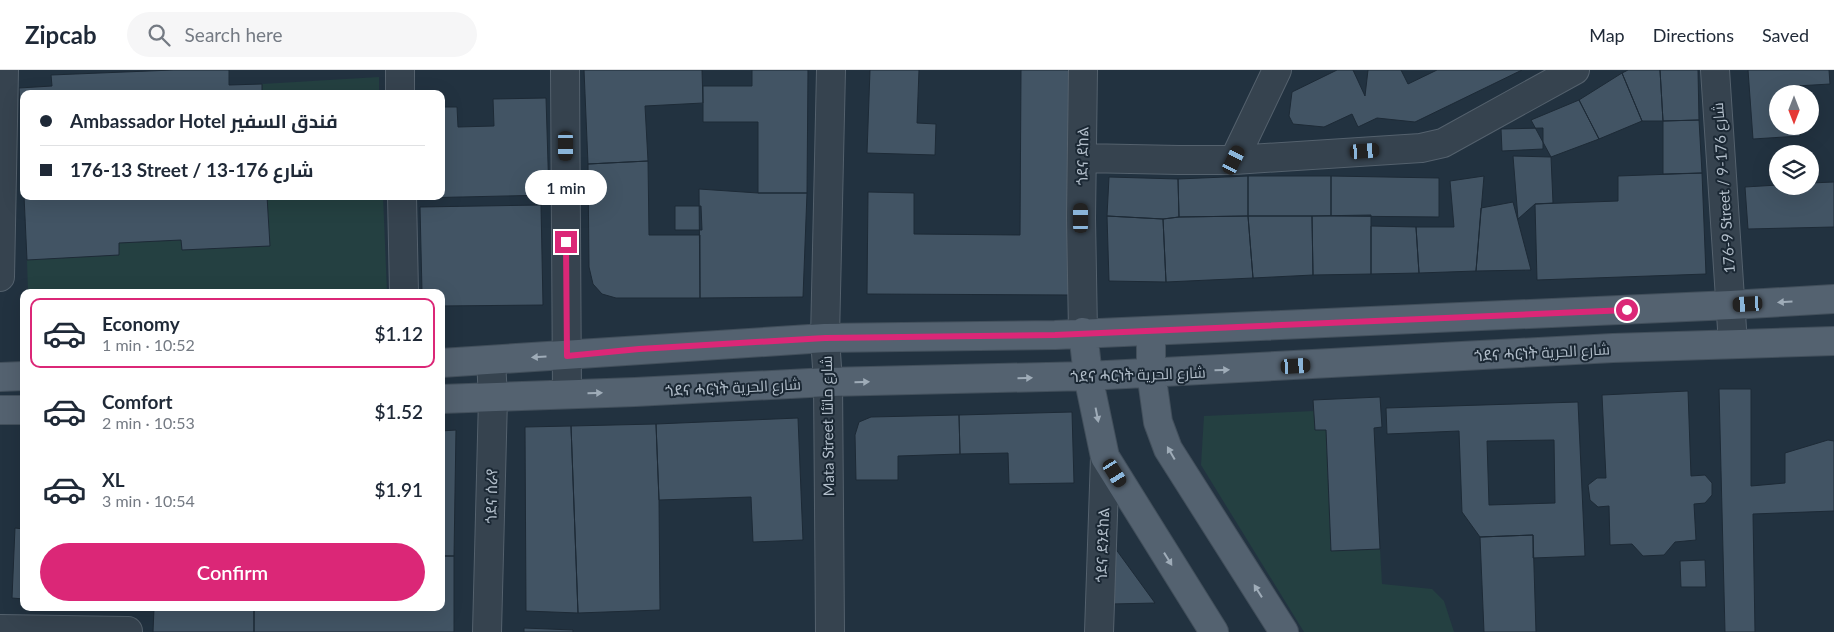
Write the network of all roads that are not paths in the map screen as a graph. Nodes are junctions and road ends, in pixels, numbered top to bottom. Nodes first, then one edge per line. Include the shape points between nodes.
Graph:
1 (4, 70) edge
2 (400, 70) edge
3 (565, 70) edge
4 (831, 70) edge
5 (1084, 70) edge
6 (1278, 70) edge
7 (1575, 70) edge
8 (1715, 70) edge
9 (400, 90) edge
10 (1082, 158) junction
11 (1234, 160) junction
12 (402, 200) edge
13 (0, 277) edge
14 (404, 289) edge
15 (1834, 299) edge
16 (1731, 305) junction
17 (1151, 331) junction
18 (1084, 332) junction
19 (825, 338) junction
20 (1834, 341) edge
21 (1733, 344) junction
22 (567, 356) junction
23 (491, 360) junction
24 (445, 362) edge
25 (1151, 372) junction
26 (20, 376) edge
27 (1088, 376) junction
28 (0, 377) edge
29 (828, 382) junction
30 (568, 394) junction
31 (493, 398) junction
32 (445, 399) edge
33 (0, 410) edge
34 (20, 410) edge
35 (1105, 457) junction
36 (128, 623) edge
37 (0, 629) edge
38 (487, 632) edge
39 (830, 632) edge
40 (1099, 632) edge
41 (1214, 632) edge
42 (1284, 632) edge

1 - 13 street
2 - 9 street
3 - 22 street
4 - 19 street, Mata Street شارع ماتئا
5 - 10 street, ጎደና ደከል
6 - 11 street
7 - 11 street via 1443,143 1421,148
8 - 16 street, 176-9 Street / شارع 176-9
10 - 11 street
10 - 18 street, ጎደና ደከል
12 - 14 street
15 -> 16 main road
16 - 17 main road
16 - 21 street, 176-9 Street / شارع 176-9
17 - 18 main road
17 - 25 main road
18 - 19 main road
18 - 27 main road
19 - 22 main road
19 - 29 street, Mata Street شارع ماتئا
20 - 21 main road, ጎደና ሓርነት شارع الحرية
25 -> 21 main road, ጎደና ሓርነት شارع الحرية
22 -> 23 main road
22 - 30 street
23 - 24 main road
23 - 31 street, ጎደና ሰራየ
25 - 27 main road, ጎደና ሓርነት شارع الحرية
42 -> 25 main road via 1168,449 1158,422
26 - 28 main road
29 -> 27 main road, ጎደና ሓርነት شارع الحرية
27 -> 35 main road
30 -> 29 main road, ጎደና ሓርነት شارع الحرية
29 - 39 street, Mata Street شارع ماتئا
30 - 31 main road, ጎደና ሓርነት شارع الحرية
31 - 32 main road, ጎደና ሓርነት شارع الحرية
31 - 38 street, ጎደና ሰራየ
33 - 34 main road
35 - 40 street, ጎደና ደንደከል
35 -> 41 main road
36 - 37 street

